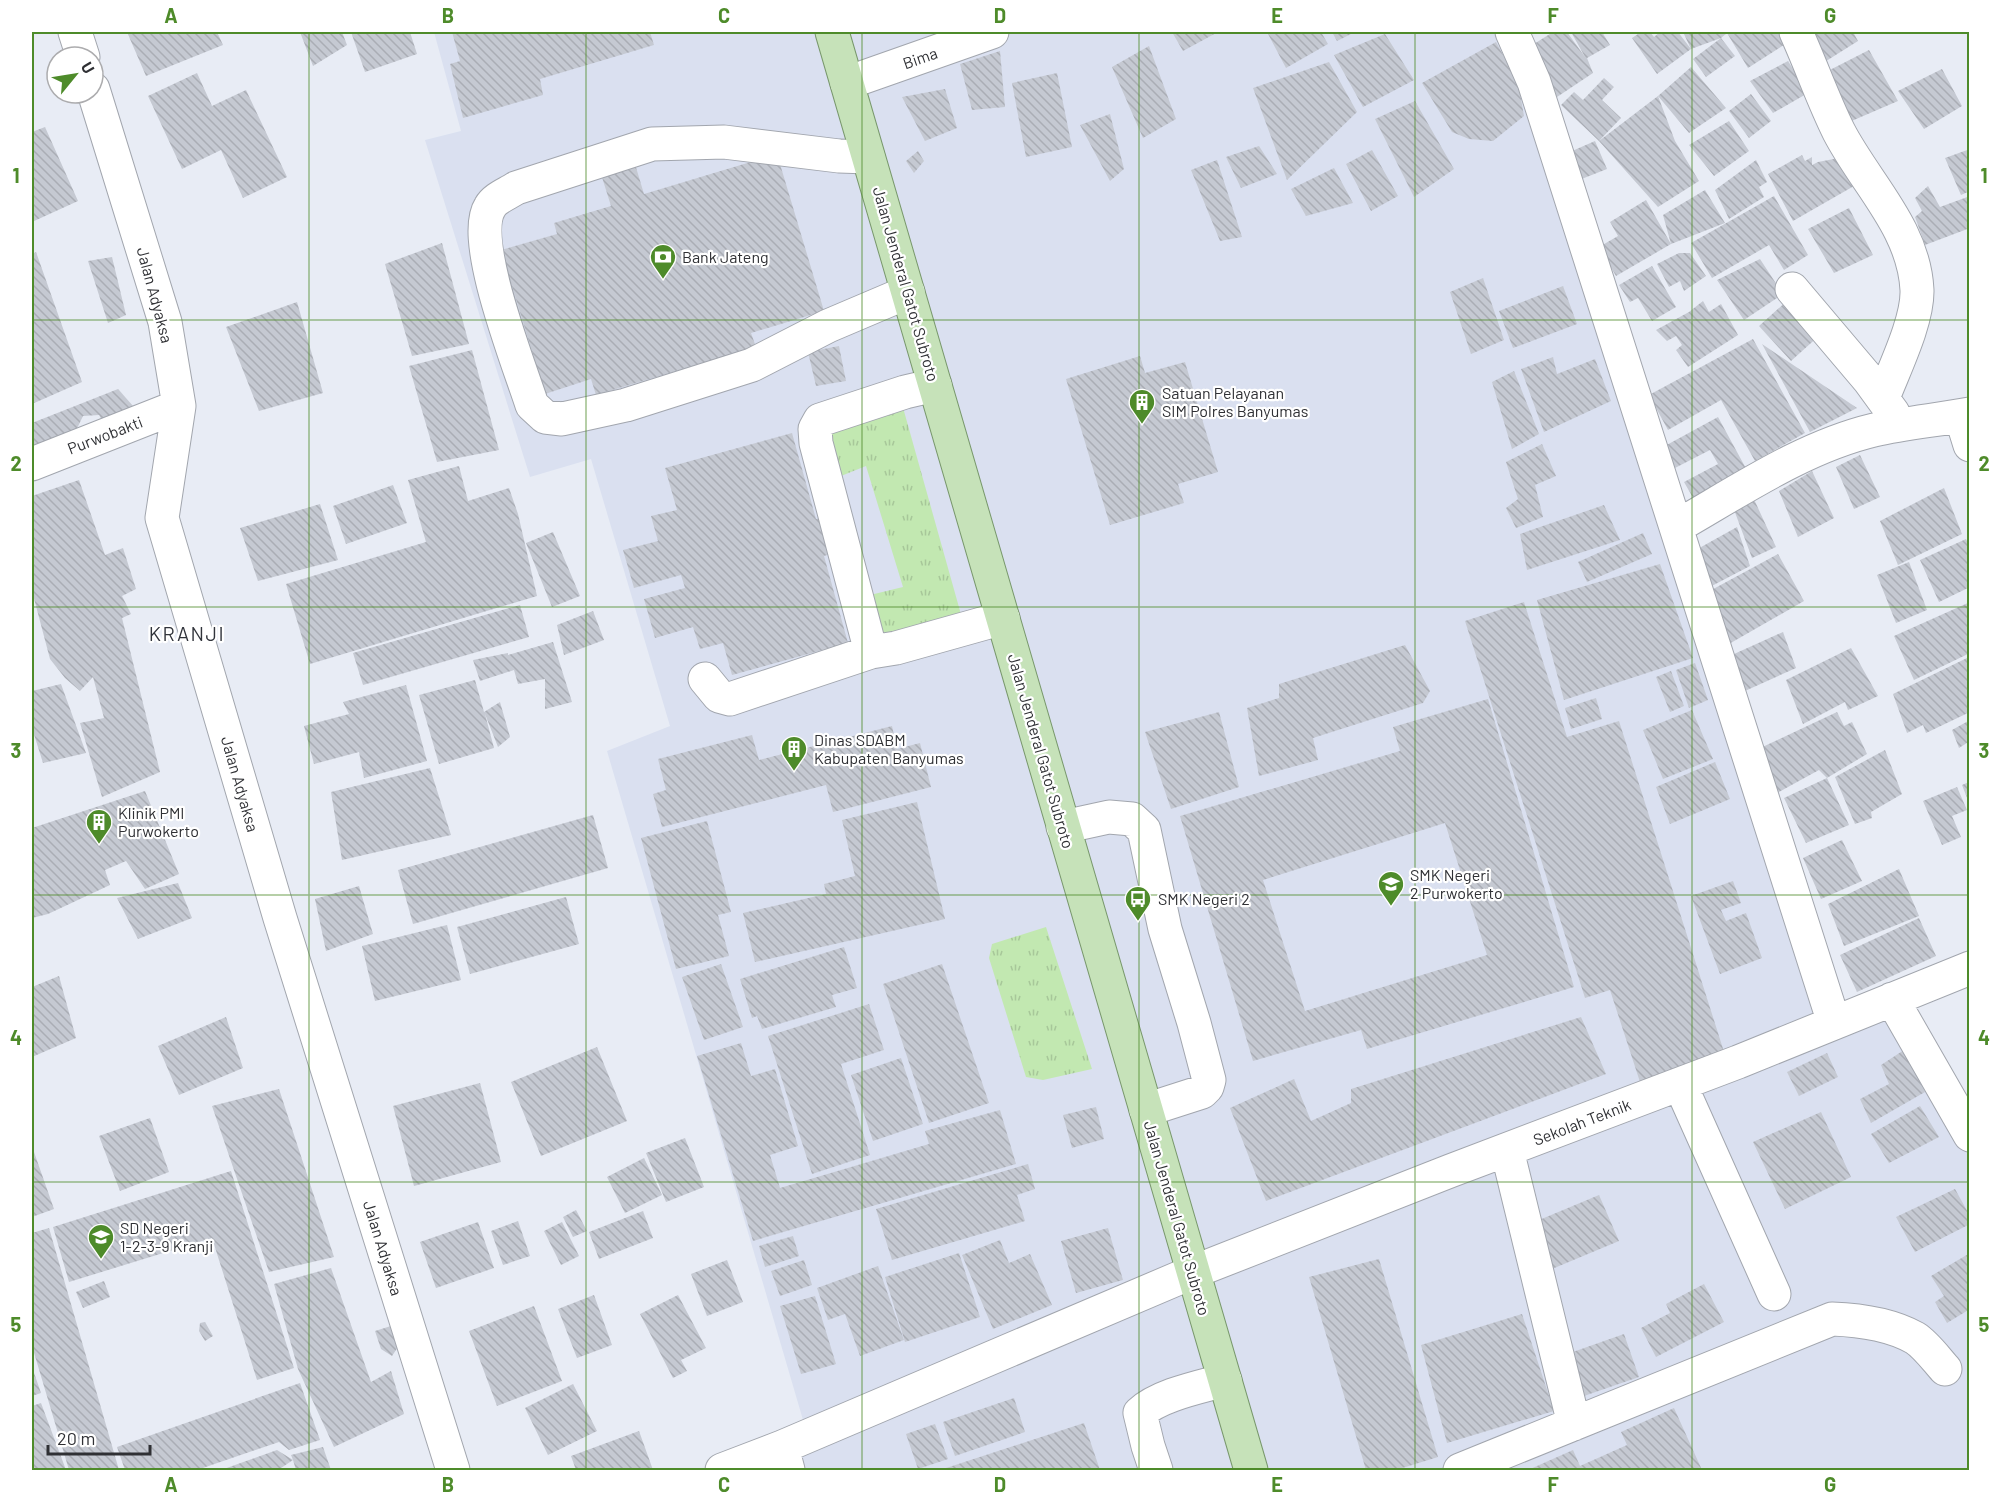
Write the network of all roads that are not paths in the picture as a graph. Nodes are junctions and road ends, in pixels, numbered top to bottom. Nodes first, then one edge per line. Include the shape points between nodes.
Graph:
1 (832, 32) edge
2 (992, 32) edge
3 (1512, 32) edge
4 (1796, 32) edge
5 (847, 83) junction
6 (98, 105) edge
7 (868, 157) junction
8 (1792, 289) dead end
9 (908, 292) junction
10 (935, 385) junction
11 (1883, 398) junction
12 (179, 406) junction
13 (1967, 425) edge
14 (1902, 426) junction
15 (32, 464) edge
16 (1676, 527) junction
17 (1003, 618) junction
18 (871, 652) junction
19 (705, 679) dead end
20 (1064, 827) junction
21 (1970, 968) edge
22 (1892, 999) junction
23 (1834, 1023) junction
24 (1680, 1084) junction
25 (1146, 1110) junction
26 (1970, 1134) edge
27 (1507, 1150) junction
28 (1193, 1272) junction
29 (1774, 1294) dead end
30 (1945, 1369) dead end
31 (1225, 1380) junction
32 (1574, 1424) junction
33 (785, 1459) edge
34 (453, 1470) edge
35 (722, 1470) edge
36 (1156, 1470) edge
37 (1251, 1470) edge
38 (1460, 1470) edge

1 - 5 main road, Jalan Jenderal Gatot Subroto
2 - 5 street, Bima
3 - 16 street via 1534,82
4 - 11 street via 1839,133 1910,251 1917,292 1914,311
5 - 7 main road, Jalan Jenderal Gatot Subroto
6 - 12 street, Jalan Adyaksa via 165,322
7 - 9 main road, Jalan Jenderal Gatot Subroto
7 - 9 street via 724,142 652,144 516,188 498,199 489,208 484,225 489,270 532,405 545,417 561,419 626,405 752,365
8 - 11 street
9 - 10 main road, Jalan Jenderal Gatot Subroto
10 - 17 main road, Jalan Jenderal Gatot Subroto
10 - 18 street via 820,420 814,429
11 - 14 street
12 - 15 street, Purwobakti
12 - 34 street, Jalan Adyaksa via 162,518 280,918
13 - 14 street
14 - 16 street via 1873,431 1791,461
16 - 23 street
17 - 18 street
17 - 20 main road, Jalan Jenderal Gatot Subroto
18 - 19 street via 730,699 719,696
20 - 25 main road, Jalan Jenderal Gatot Subroto
20 - 25 street via 1109,817 1132,819 1144,830 1165,929 1209,1080 1202,1092
21 - 22 street, Sekolah Teknik
22 - 23 street, Sekolah Teknik
22 - 26 street
23 - 24 street, Sekolah Teknik
24 - 27 street, Sekolah Teknik
24 - 29 street
25 - 28 main road, Jalan Jenderal Gatot Subroto
27 - 28 street, Sekolah Teknik
27 - 32 street
28 - 31 main road, Jalan Jenderal Gatot Subroto
28 - 33 street, Sekolah Teknik
30 - 32 street via 1916,1339 1863,1320 1832,1319
31 - 36 street via 1181,1393 1140,1413
31 - 37 main road, Jalan Jenderal Gatot Subroto
32 - 38 street
33 - 35 street, Sekolah Teknik

